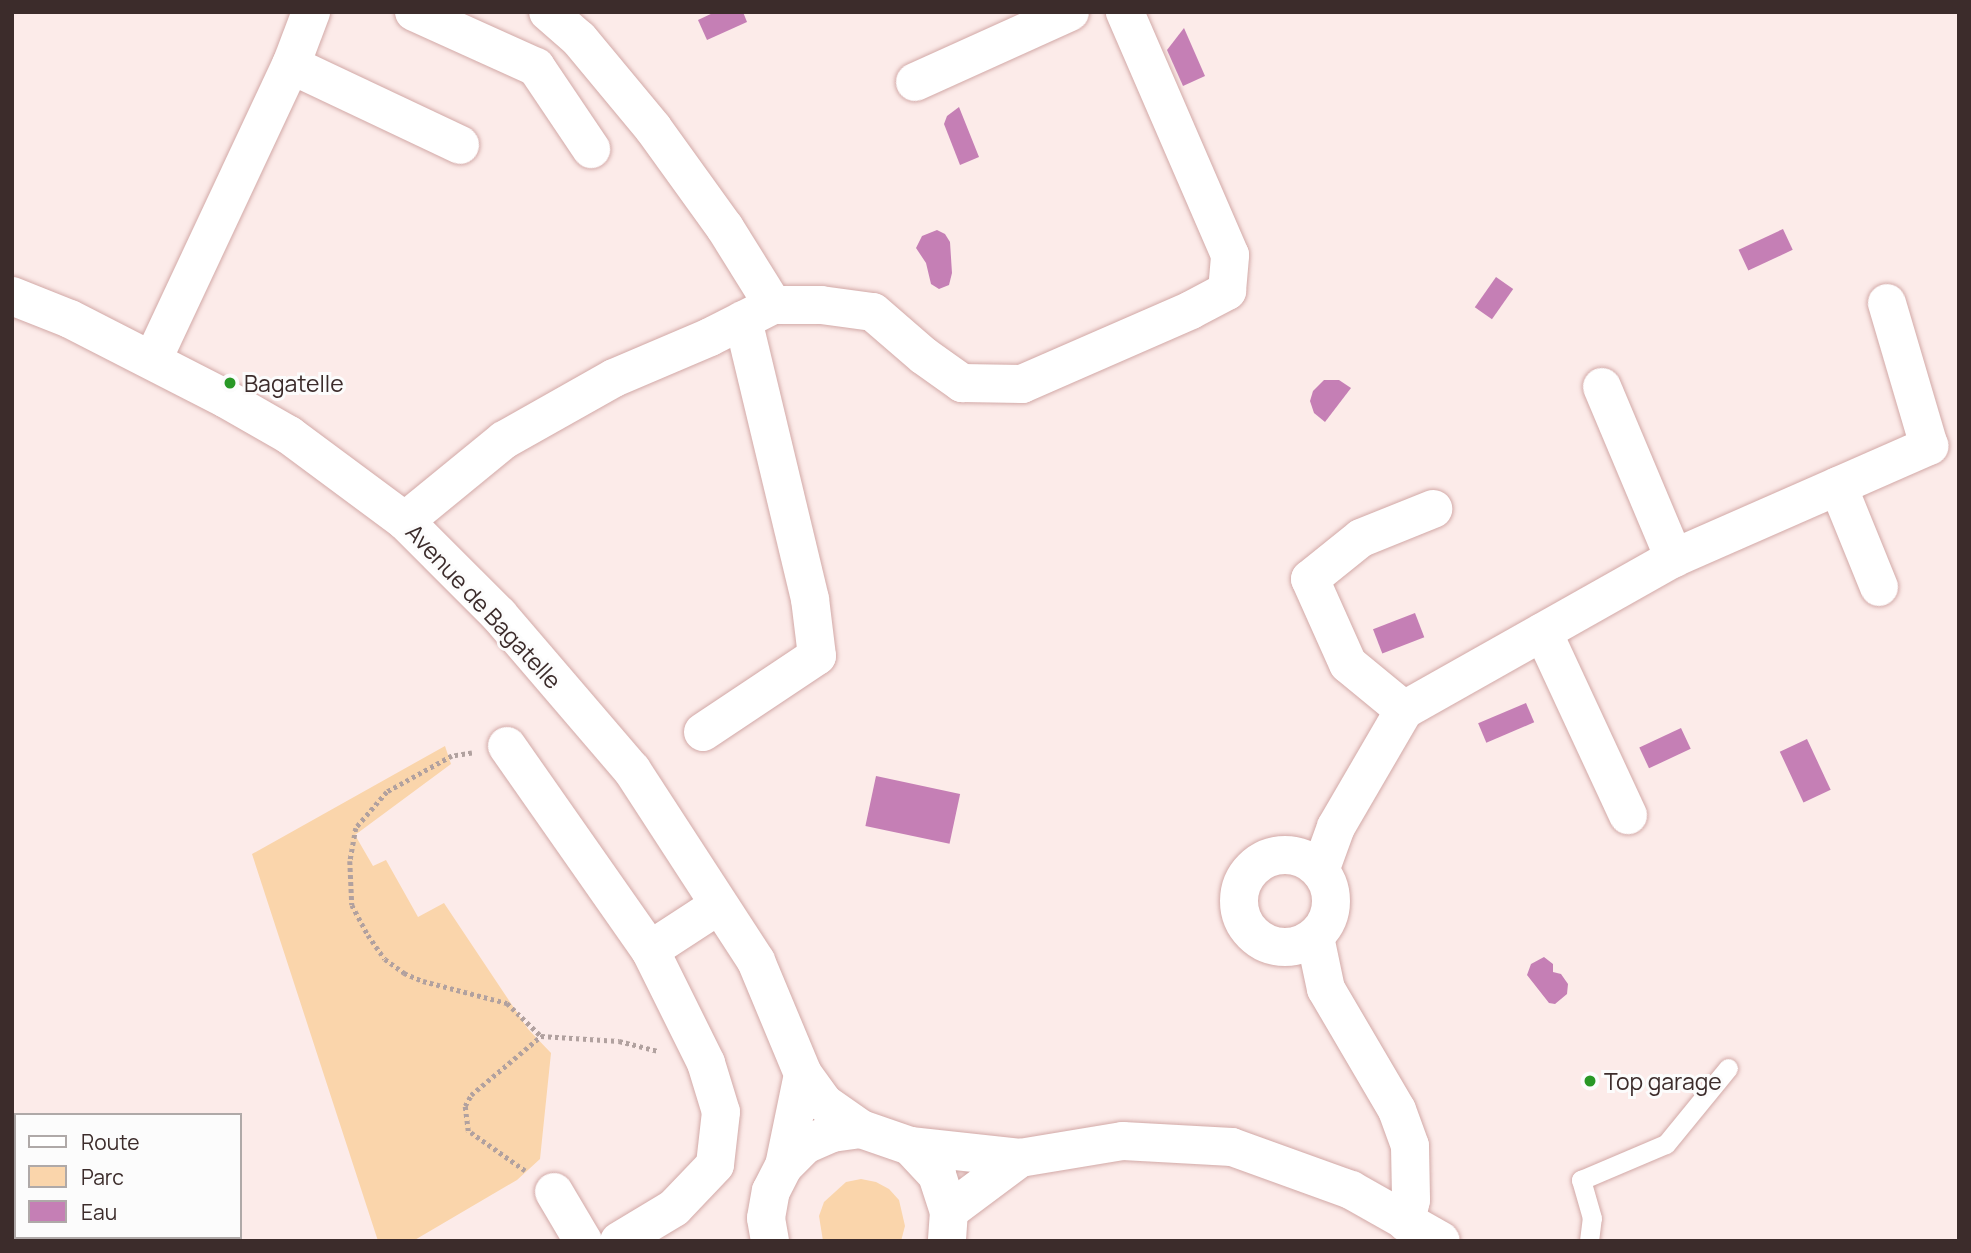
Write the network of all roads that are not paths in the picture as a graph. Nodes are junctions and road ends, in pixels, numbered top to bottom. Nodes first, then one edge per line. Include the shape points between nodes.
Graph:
1 (311, 12) edge
2 (414, 12) edge
3 (548, 12) edge
4 (1070, 12) edge
5 (1125, 12) edge
6 (291, 65) junction
7 (915, 82) dead end
8 (460, 145) dead end
9 (591, 149) dead end
10 (12, 296) edge
11 (1888, 303) dead end
12 (758, 312) junction
13 (153, 359) junction
14 (1602, 387) dead end
15 (1838, 486) junction
16 (1433, 509) dead end
17 (405, 521) junction
18 (1674, 558) junction
19 (1879, 587) dead end
20 (1543, 632) junction
21 (1404, 710) junction
22 (703, 732) dead end
23 (507, 746) road end
24 (1628, 815) dead end
25 (1336, 827) junction
26 (1275, 855) junction
27 (1320, 871) junction
28 (719, 905) junction
29 (1315, 937) junction
30 (1269, 945) junction
31 (650, 950) junction
32 (1326, 989) junction
33 (1728, 1068) dead end
34 (803, 1074) junction
35 (861, 1129) junction
36 (910, 1146) junction
37 (1020, 1158) junction
38 (784, 1166) junction
39 (554, 1192) road end
40 (1406, 1222) junction
41 (948, 1226) edge
42 (758, 1233) edge
43 (583, 1241) edge
44 (619, 1241) edge
45 (1441, 1241) edge
46 (1589, 1241) edge

1 - 6 street
2 - 9 street via 536,67
3 - 12 street via 579,39 653,128 725,228
4 - 7 street
5 - 12 street via 1230,255 1227,291 1022,384 962,383 873,312 821,305
6 - 8 street
6 - 13 street
10 - 13 street, Avenue de Bagatelle
11 - 15 street via 1929,446
12 - 17 street via 614,378 505,440
12 - 22 street via 817,656
13 - 17 street, Avenue de Bagatelle via 289,435
14 - 18 street
15 - 18 street
15 - 19 street
16 - 21 street via 1361,538 1310,579 1348,664
17 - 28 street, Avenue de Bagatelle via 499,615 632,770
18 - 20 street
20 - 21 street
20 - 24 street
21 - 25 street
23 - 31 street
25 - 26 street
25 - 27 street
26 - 27 street via 1300,857
26 - 30 street via 1250,870 1238,898 1246,927
27 - 29 street via 1331,898 1330,912
28 - 31 street
28 - 34 street, Avenue de Bagatelle via 756,961
29 - 30 street via 1293,946
29 - 32 street
30 - 32 street
31 - 44 street via 706,1063 721,1112 715,1165 674,1208
32 - 40 street via 1397,1110 1410,1146 1411,1200
33 - 46 lane via 1666,1144 1581,1180 1592,1218
34 - 35 street, Avenue de Bagatelle via 824,1103
34 - 38 street
35 - 36 street
35 - 38 street via 832,1133 805,1145
36 - 37 street
36 - 41 street via 937,1175
37 - 40 street via 1123,1140 1232,1147 1351,1190
37 - 41 street
38 - 42 street
39 - 43 street
40 - 45 street

